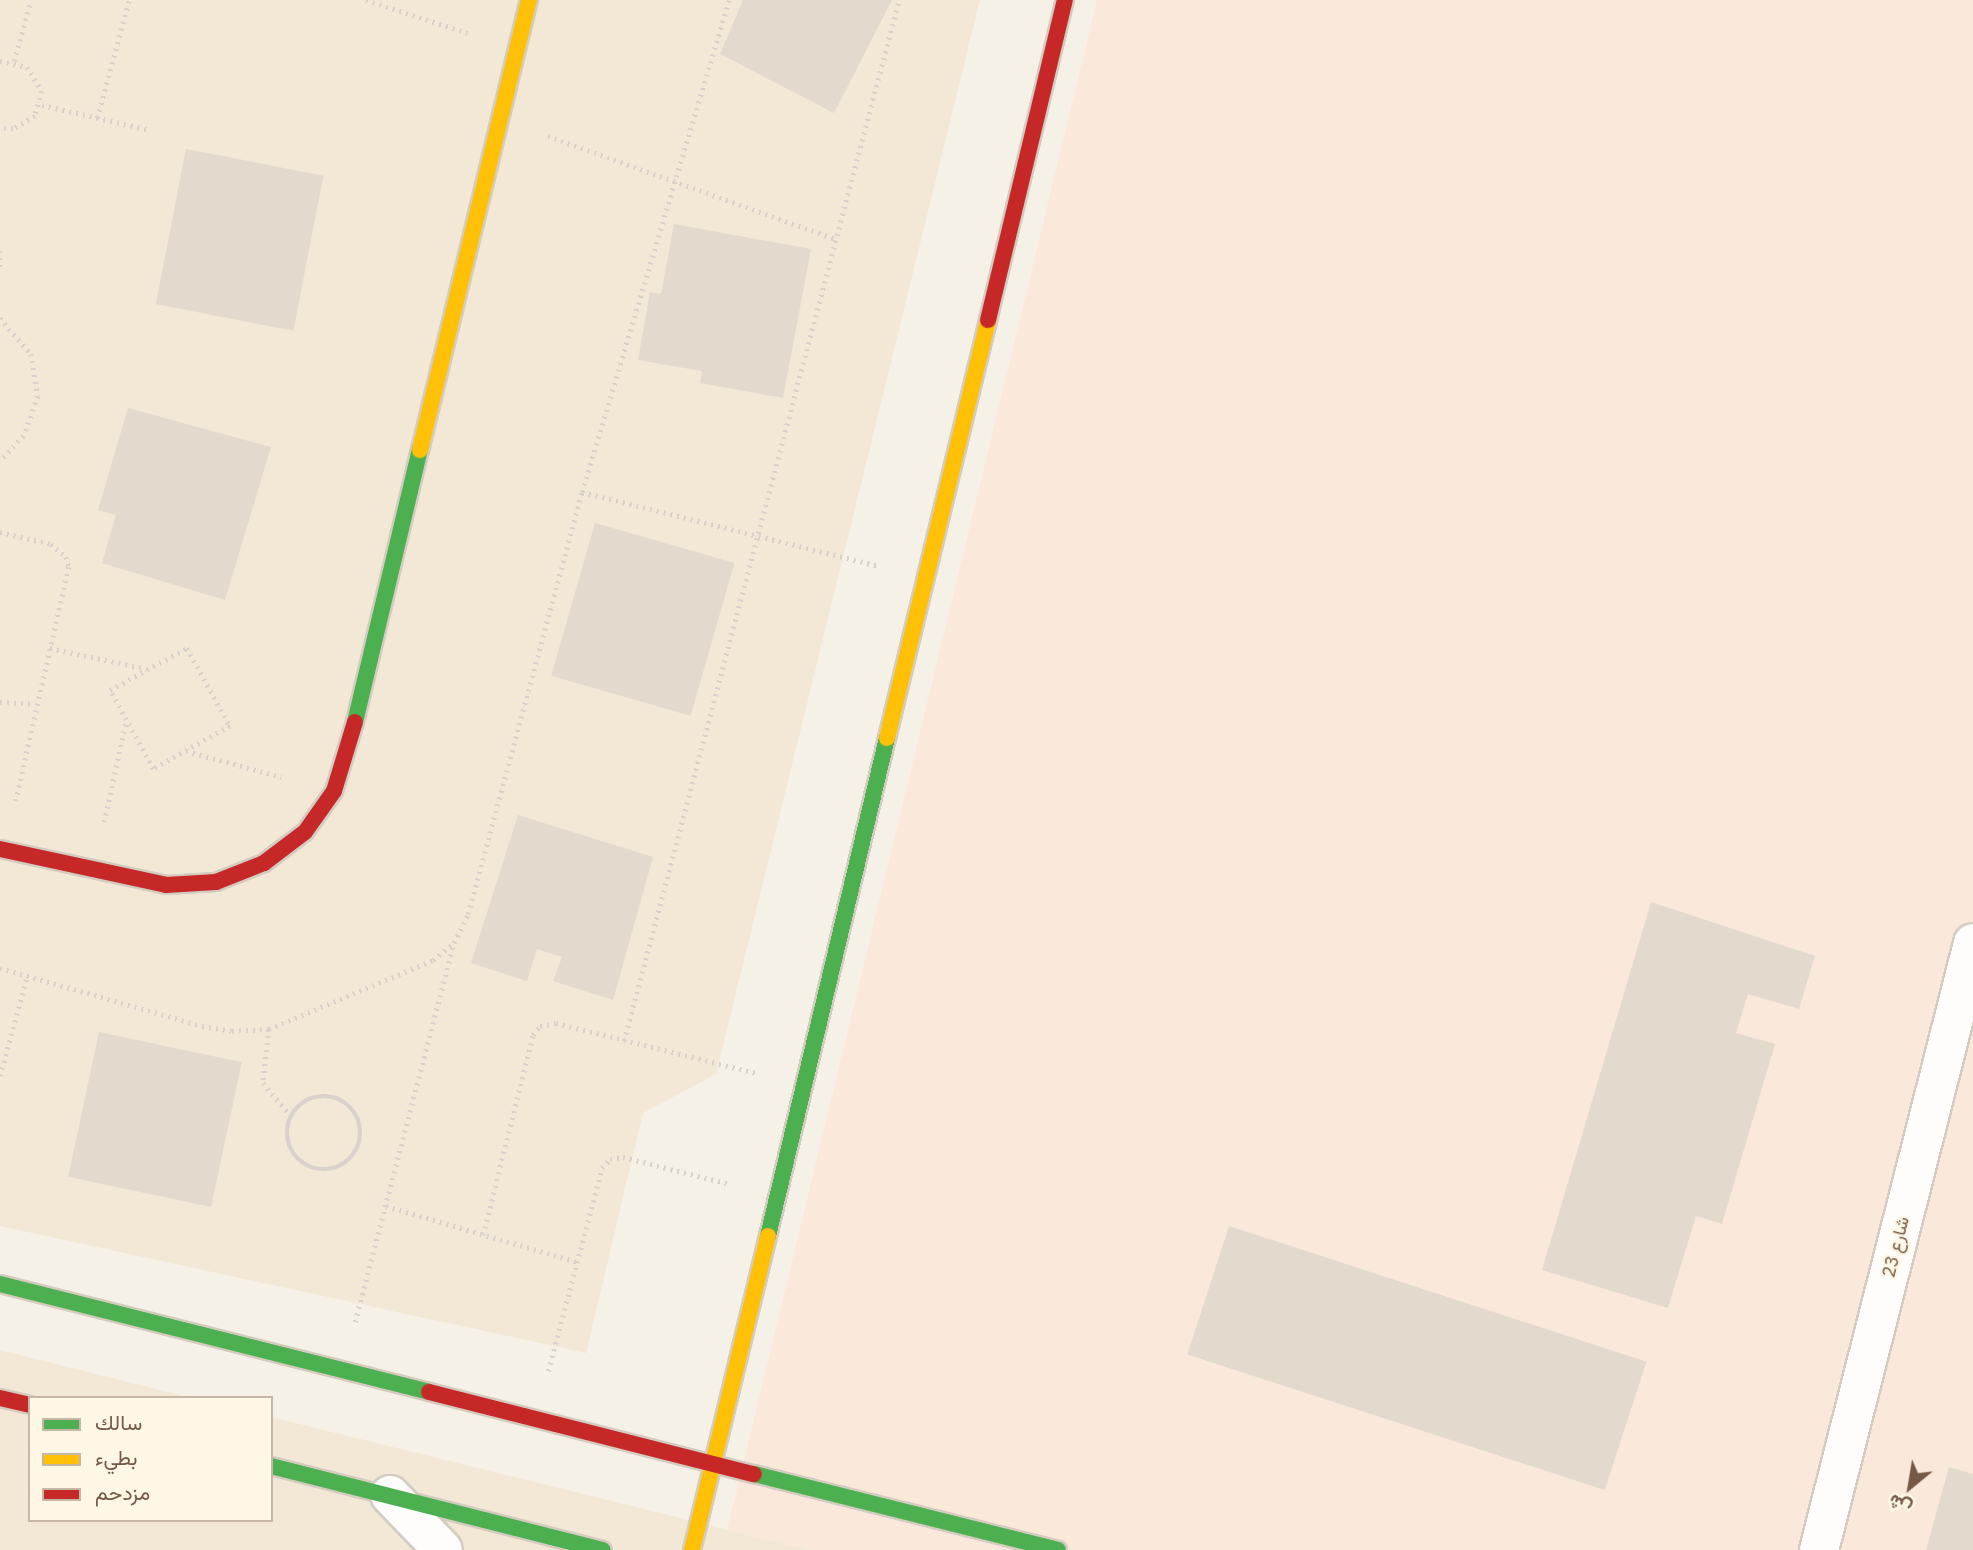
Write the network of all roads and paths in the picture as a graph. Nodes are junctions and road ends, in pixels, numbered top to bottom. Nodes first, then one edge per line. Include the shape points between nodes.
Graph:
1 (31, 0) edge
2 (129, 0) edge
3 (366, 0) edge
4 (529, 0) edge
5 (729, 0) edge
6 (899, 0) edge
7 (1065, 0) edge
8 (517, 50) junction
9 (0, 61) edge
10 (14, 61) junction
11 (41, 104) junction
12 (97, 118) junction
13 (501, 119) junction
14 (0, 128) edge
15 (150, 130) dead end
16 (675, 181) junction
17 (836, 239) junction
18 (0, 251) edge
19 (0, 272) edge
20 (0, 318) edge
21 (0, 461) edge
22 (582, 492) junction
23 (0, 532) edge
24 (757, 535) junction
25 (927, 578) junction
26 (51, 648) junction
27 (147, 669) junction
28 (0, 702) edge
29 (35, 704) junction
30 (126, 720) junction
31 (185, 751) junction
32 (334, 791) junction
33 (3, 849) edge
34 (93, 870) junction
35 (454, 943) junction
36 (1973, 943) edge
37 (0, 968) edge
38 (27, 976) junction
39 (269, 1029) junction
40 (624, 1041) junction
41 (0, 1076) edge
42 (806, 1085) junction
43 (290, 1116) junction
44 (779, 1197) junction
45 (386, 1206) junction
46 (483, 1235) junction
47 (578, 1262) junction
48 (0, 1284) edge
49 (342, 1370) junction
50 (0, 1398) edge
51 (28, 1405) edge
52 (536, 1419) junction
53 (715, 1464) junction
54 (273, 1466) edge
55 (390, 1495) junction
56 (443, 1550) edge
57 (603, 1550) edge
58 (692, 1550) edge
59 (1058, 1550) edge
60 (1818, 1550) edge

1 - 10 path
2 - 12 path
3 - 8 path
4 - 8 street
5 - 16 path
6 - 17 path
7 - 25 street
8 - 13 street
9 - 10 path
10 - 11 path via 37,77
11 - 12 path
11 - 14 path via 25,125
12 - 15 path
13 - 16 path
13 - 32 street via 354,729
16 - 17 path
16 - 22 path
17 - 24 path
18 - 19 path
20 - 21 path via 31,354 38,396 24,436
22 - 24 path
22 - 35 path via 468,914
23 - 26 path via 51,544 66,556 69,567
24 - 25 path
24 - 40 path
25 - 42 street
26 - 27 path
26 - 29 path
27 - 30 path via 110,690
27 - 31 path via 187,648 230,726
28 - 29 path
29 - 33 path
30 - 31 path via 153,769
30 - 34 path
31 - 32 path
32 - 34 street via 294,840 264,863 216,882 166,885
33 - 34 street
35 - 39 path via 433,960
35 - 45 path
36 - 60 street, شارع 23
37 - 38 path
38 - 39 path via 202,1026 232,1031
38 - 41 path
39 - 43 path via 263,1083
40 - 42 path
40 - 46 path via 556,1023 540,1026 533,1035
42 - 44 street
43 - 43 path via 290,1148 300,1162 316,1170 332,1170 358,1149 359,1117 333,1097 316,1096 301,1103
44 - 47 path via 623,1157 610,1159 603,1168
44 - 53 street
45 - 46 path
45 - 49 path
46 - 47 path
47 - 52 path
48 - 49 street
49 - 52 street
50 - 51 street
52 - 53 street
53 - 58 street
53 - 59 street
54 - 55 street
55 - 56 street
55 - 57 street

